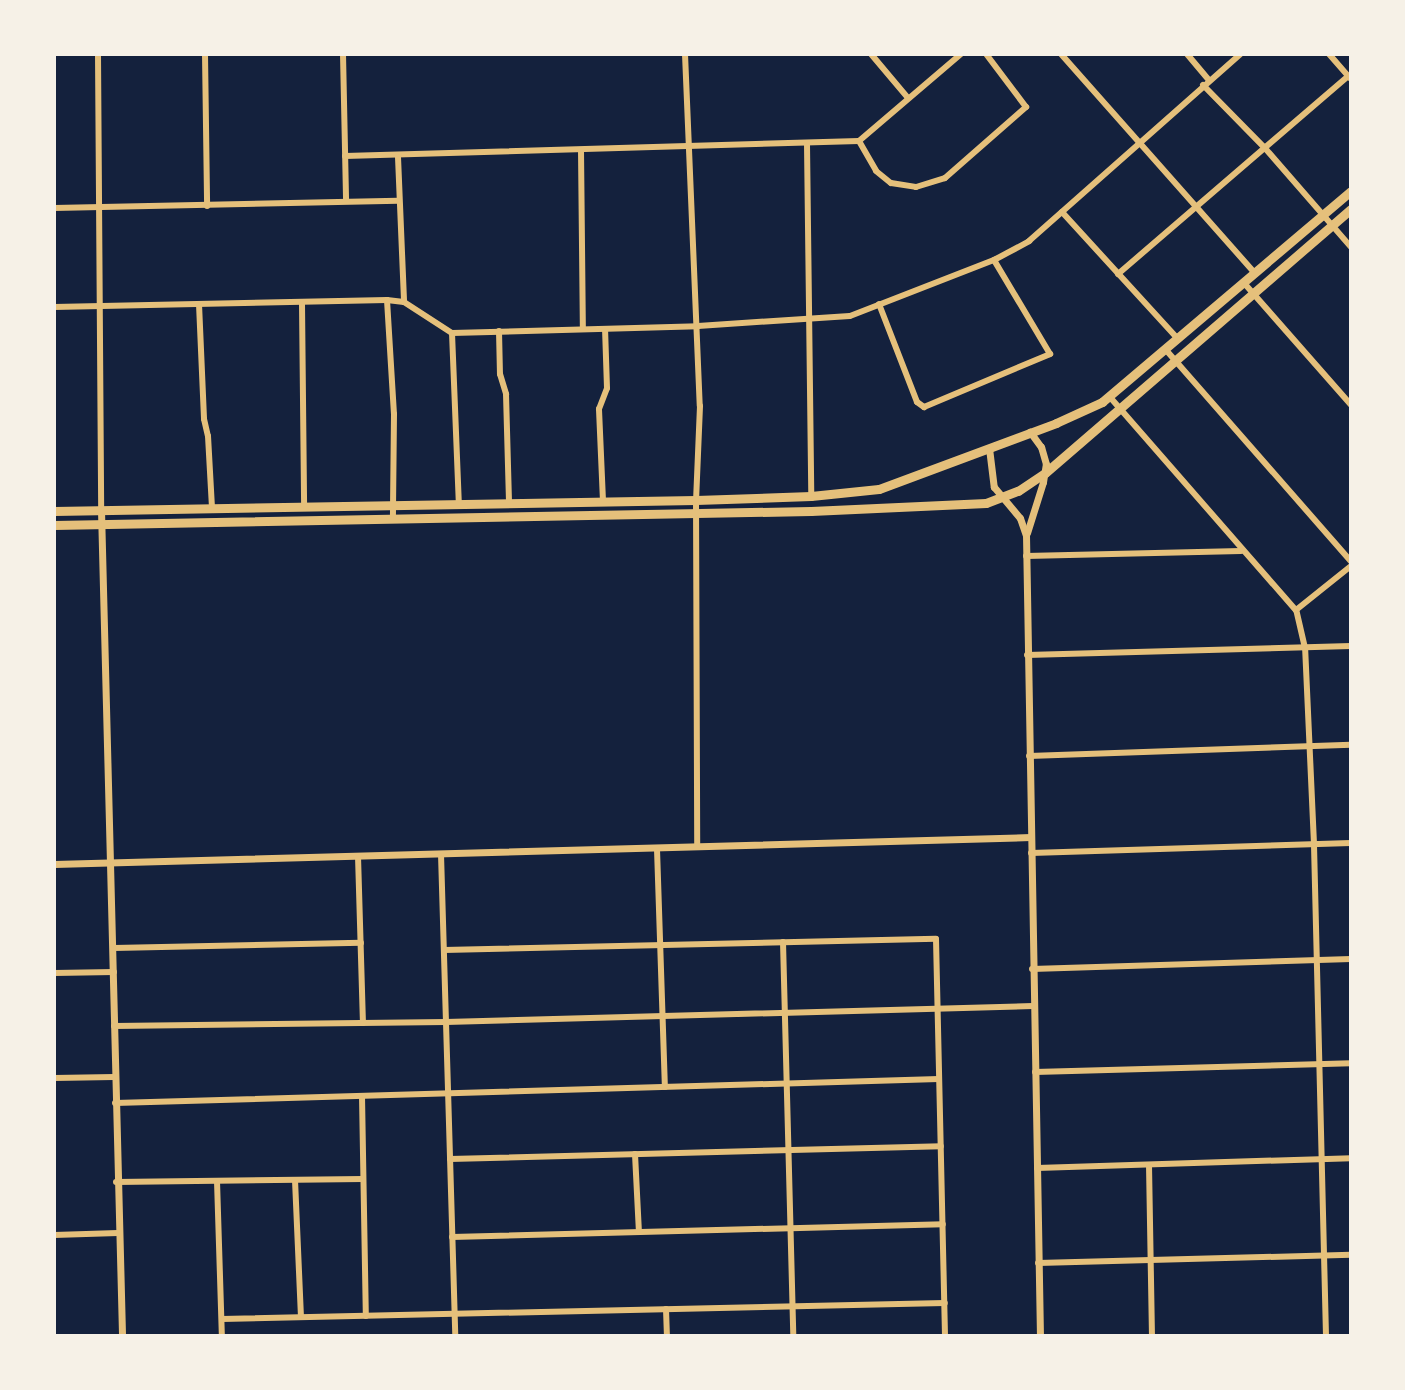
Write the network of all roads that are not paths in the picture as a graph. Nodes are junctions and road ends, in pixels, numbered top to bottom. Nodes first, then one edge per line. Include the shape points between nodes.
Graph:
1 (98, 54) edge
2 (205, 54) edge
3 (343, 54) edge
4 (685, 54) edge
5 (871, 54) edge
6 (961, 54) edge
7 (986, 54) edge
8 (1061, 54) edge
9 (1187, 54) edge
10 (1240, 54) edge
11 (1329, 54) edge
12 (1350, 77) edge
13 (1206, 83) junction
14 (908, 98) junction
15 (859, 141) junction
16 (1140, 143) junction
17 (807, 144) junction
18 (689, 146) junction
19 (1264, 147) junction
20 (581, 150) junction
21 (345, 156) junction
22 (398, 157) junction
23 (1351, 191) edge
24 (346, 201) junction
25 (398, 201) junction
26 (207, 206) junction
27 (1197, 206) junction
28 (54, 208) edge
29 (99, 208) junction
30 (1351, 209) edge
31 (1062, 212) junction
32 (1323, 216) junction
33 (1333, 225) junction
34 (1351, 247) edge
35 (994, 260) junction
36 (1255, 273) junction
37 (1118, 274) junction
38 (1244, 283) junction
39 (1254, 293) junction
40 (387, 300) junction
41 (404, 302) junction
42 (199, 304) junction
43 (302, 304) junction
44 (879, 304) junction
45 (100, 306) junction
46 (54, 307) edge
47 (810, 320) junction
48 (698, 326) junction
49 (583, 329) junction
50 (605, 329) junction
51 (499, 331) junction
52 (452, 333) junction
53 (1178, 339) junction
54 (1166, 350) junction
55 (1176, 362) junction
56 (1109, 396) junction
57 (1351, 405) edge
58 (1120, 410) junction
59 (1030, 432) junction
60 (989, 448) junction
61 (1045, 473) junction
62 (811, 496) junction
63 (1001, 499) junction
64 (696, 500) junction
65 (603, 501) junction
66 (509, 503) junction
67 (392, 504) junction
68 (459, 504) junction
69 (304, 506) junction
70 (212, 507) junction
71 (101, 510) junction
72 (54, 511) edge
73 (696, 512) junction
74 (393, 518) junction
75 (101, 523) junction
76 (54, 525) edge
77 (1026, 535) junction
78 (1241, 551) junction
79 (1026, 556) junction
80 (1351, 564) edge
81 (1296, 610) junction
82 (1351, 646) edge
83 (1305, 648) junction
84 (1027, 655) junction
85 (1351, 745) edge
86 (1309, 746) junction
87 (1029, 756) junction
88 (1031, 837) junction
89 (1351, 843) edge
90 (1314, 844) junction
91 (697, 847) junction
92 (657, 849) junction
93 (1031, 853) junction
94 (441, 854) junction
95 (358, 856) junction
96 (54, 864) edge
97 (110, 864) junction
98 (783, 942) junction
99 (361, 943) junction
100 (660, 946) junction
101 (114, 948) junction
102 (444, 950) junction
103 (1351, 959) edge
104 (1317, 960) junction
105 (1032, 969) junction
106 (114, 972) junction
107 (54, 973) edge
108 (1033, 1006) junction
109 (938, 1009) junction
110 (785, 1013) junction
111 (662, 1016) junction
112 (446, 1022) junction
113 (363, 1023) junction
114 (114, 1026) junction
115 (1319, 1063) junction
116 (1351, 1063) edge
117 (1035, 1072) junction
118 (114, 1077) junction
119 (54, 1078) edge
120 (939, 1079) junction
121 (787, 1084) junction
122 (665, 1087) junction
123 (448, 1093) junction
124 (362, 1096) junction
125 (115, 1103) junction
126 (941, 1146) junction
127 (788, 1150) junction
128 (635, 1154) junction
129 (1351, 1158) edge
130 (450, 1159) junction
131 (1322, 1159) junction
132 (1149, 1165) junction
133 (1037, 1168) junction
134 (363, 1179) junction
135 (295, 1180) junction
136 (217, 1181) junction
137 (116, 1182) junction
138 (943, 1224) junction
139 (790, 1228) junction
140 (639, 1232) junction
141 (118, 1233) junction
142 (54, 1235) edge
143 (452, 1237) junction
144 (1351, 1255) edge
145 (1324, 1256) junction
146 (1151, 1259) junction
147 (1038, 1263) junction
148 (945, 1303) junction
149 (792, 1306) junction
150 (666, 1309) junction
151 (454, 1314) junction
152 (366, 1316) junction
153 (301, 1317) junction
154 (222, 1319) junction
155 (122, 1336) edge
156 (222, 1336) edge
157 (455, 1336) edge
158 (667, 1336) edge
159 (793, 1336) edge
160 (945, 1336) edge
161 (1040, 1336) edge
162 (1152, 1336) edge
163 (1326, 1336) edge

1 - 29 street
2 - 26 street
3 - 21 street
4 - 18 street
5 - 14 street
6 - 14 street
7 - 15 street via 1026,107 945,178 916,187 891,183 876,171
8 - 16 street
9 - 13 street
10 - 13 street
11 - 12 street
12 - 19 street
13 - 16 street
13 - 19 street
14 - 15 street
15 - 17 street
16 - 27 street
16 - 31 street
17 - 18 street
17 - 47 street
18 - 20 street
18 - 48 street
19 - 27 street
19 - 32 street
20 - 22 street
20 - 49 street
21 - 22 street
21 - 24 street
22 - 25 street
23 - 32 main road
24 - 25 street
24 - 26 street
25 - 41 street
26 - 29 street
27 - 36 street
27 - 37 street
28 - 29 street
29 - 45 street
30 - 33 main road
31 - 35 street via 1029,241
31 - 37 street
32 - 33 street
32 - 36 main road
33 - 34 street
33 - 39 main road
35 - 44 street
35 - 44 street via 1050,354 924,407 917,402
36 - 38 main road
37 - 53 street
38 - 39 street
38 - 53 main road
39 - 55 main road
39 - 57 street
40 - 41 street
40 - 43 street
40 - 67 street via 394,414
41 - 52 street
42 - 43 street
42 - 45 street
42 - 70 street
43 - 69 street
44 - 47 street via 850,316
45 - 46 street
45 - 71 street
47 - 48 street
47 - 62 street
48 - 50 street
48 - 64 street
49 - 50 street
49 - 51 street
50 - 65 street via 607,388 599,409
51 - 52 street
51 - 66 street
52 - 68 street
53 - 54 main road
54 - 55 street
54 - 56 main road
55 - 58 main road
55 - 80 street
56 - 58 street
56 - 59 main road
58 - 61 main road
58 - 78 street
59 - 60 main road
59 - 61 street via 1043,452
60 - 62 main road via 879,489
60 - 63 street via 991,476
61 - 63 main road
61 - 77 street
62 - 64 main road
63 - 73 main road via 961,506
63 - 77 street via 1020,518
64 - 65 main road
64 - 73 street
65 - 66 main road
66 - 68 main road
67 - 68 main road
67 - 69 main road
67 - 74 street
69 - 70 main road
70 - 71 main road
71 - 72 main road
71 - 75 street
73 - 74 main road
73 - 91 street
74 - 75 main road
75 - 76 main road
75 - 97 street
77 - 79 street
78 - 79 street
78 - 81 street
79 - 84 street
80 - 81 street
81 - 83 street
82 - 83 street
83 - 84 street
83 - 86 street
84 - 87 street
85 - 86 street
86 - 87 street
86 - 90 street
87 - 88 street
88 - 91 street
88 - 93 street
89 - 90 street
90 - 93 street
90 - 104 street
91 - 92 street
92 - 94 street
92 - 100 street
93 - 105 street
94 - 95 street
94 - 102 street
95 - 97 street
95 - 99 street
96 - 97 street
97 - 101 street
98 - 100 street
98 - 109 street via 936,939
98 - 110 street
99 - 101 street
99 - 113 street
100 - 102 street
100 - 111 street
101 - 106 street
102 - 112 street
103 - 104 street
104 - 105 street
104 - 115 street
105 - 108 street
106 - 107 street
106 - 114 street
108 - 109 street
108 - 117 street
109 - 110 street
109 - 120 street
110 - 111 street
110 - 121 street
111 - 112 street
111 - 122 street
112 - 113 street
112 - 123 street
113 - 114 street
114 - 118 street
115 - 116 street
115 - 117 street
115 - 131 street
117 - 133 street
118 - 119 street
118 - 125 street
120 - 121 street
120 - 126 street
121 - 122 street
121 - 127 street
122 - 123 street
123 - 124 street
123 - 130 street
124 - 125 street
124 - 134 street
125 - 137 street
126 - 127 street
126 - 138 street
127 - 128 street
127 - 139 street
128 - 130 street
128 - 140 street
129 - 131 street
130 - 143 street
131 - 132 street
131 - 145 street
132 - 133 street
132 - 146 street
133 - 147 street
134 - 135 street
134 - 152 street
135 - 136 street
135 - 153 street
136 - 137 street
136 - 154 street
137 - 141 street
138 - 139 street
138 - 148 street
139 - 140 street
139 - 149 street
140 - 143 street
141 - 142 street
141 - 155 street
143 - 151 street
144 - 145 street
145 - 146 street
145 - 163 street
146 - 147 street
146 - 162 street
147 - 161 street
148 - 149 street
148 - 160 street
149 - 150 street
149 - 159 street
150 - 151 street
150 - 158 street
151 - 152 street
151 - 157 street
152 - 153 street
153 - 154 street
154 - 156 street

